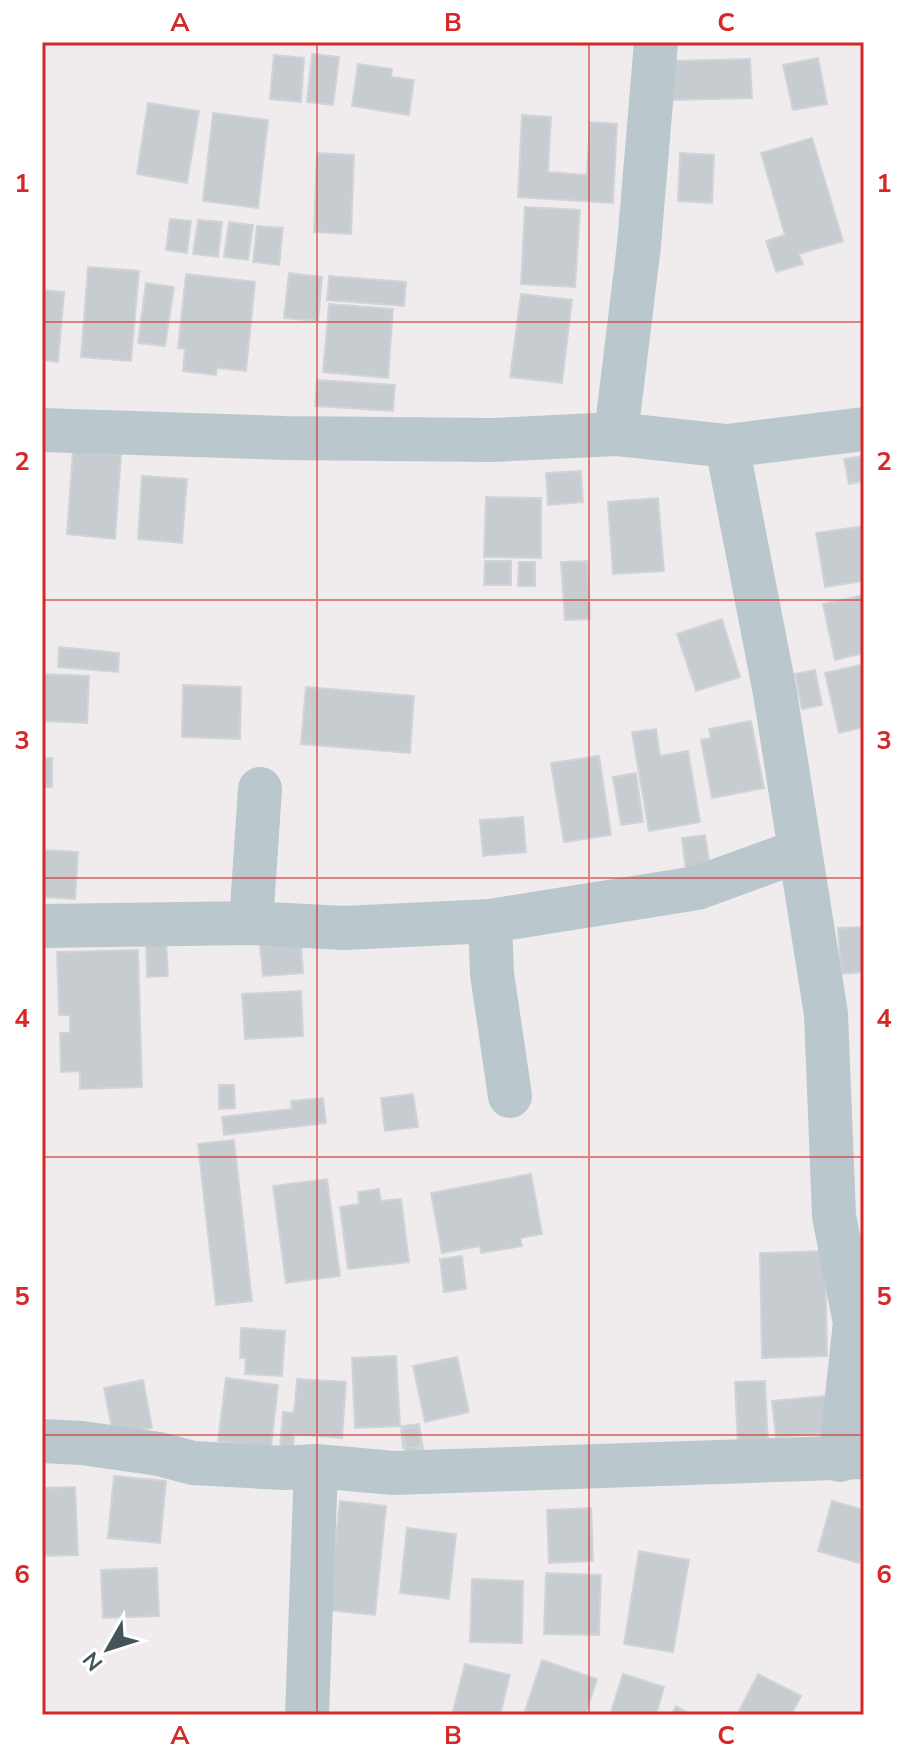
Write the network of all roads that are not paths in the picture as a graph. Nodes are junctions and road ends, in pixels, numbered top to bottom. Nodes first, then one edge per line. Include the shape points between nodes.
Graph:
1 (656, 42) edge
2 (864, 429) edge
3 (42, 430) edge
4 (616, 434) junction
5 (727, 446) junction
6 (260, 789) dead end
7 (799, 851) junction
8 (490, 921) junction
9 (251, 923) junction
10 (42, 926) edge
11 (510, 1096) dead end
12 (42, 1441) edge
13 (852, 1458) edge
14 (316, 1466) junction
15 (307, 1715) edge

1 - 4 street
2 - 5 street
3 - 4 street via 493,440
4 - 5 street
5 - 7 street via 775,693
6 - 9 street
7 - 8 street via 697,888
7 - 13 street via 826,1014 834,1216 855,1323
8 - 9 street via 344,928
8 - 11 street via 492,974
9 - 10 street
12 - 14 street via 159,1454 193,1463
13 - 14 street via 394,1473
14 - 15 street

